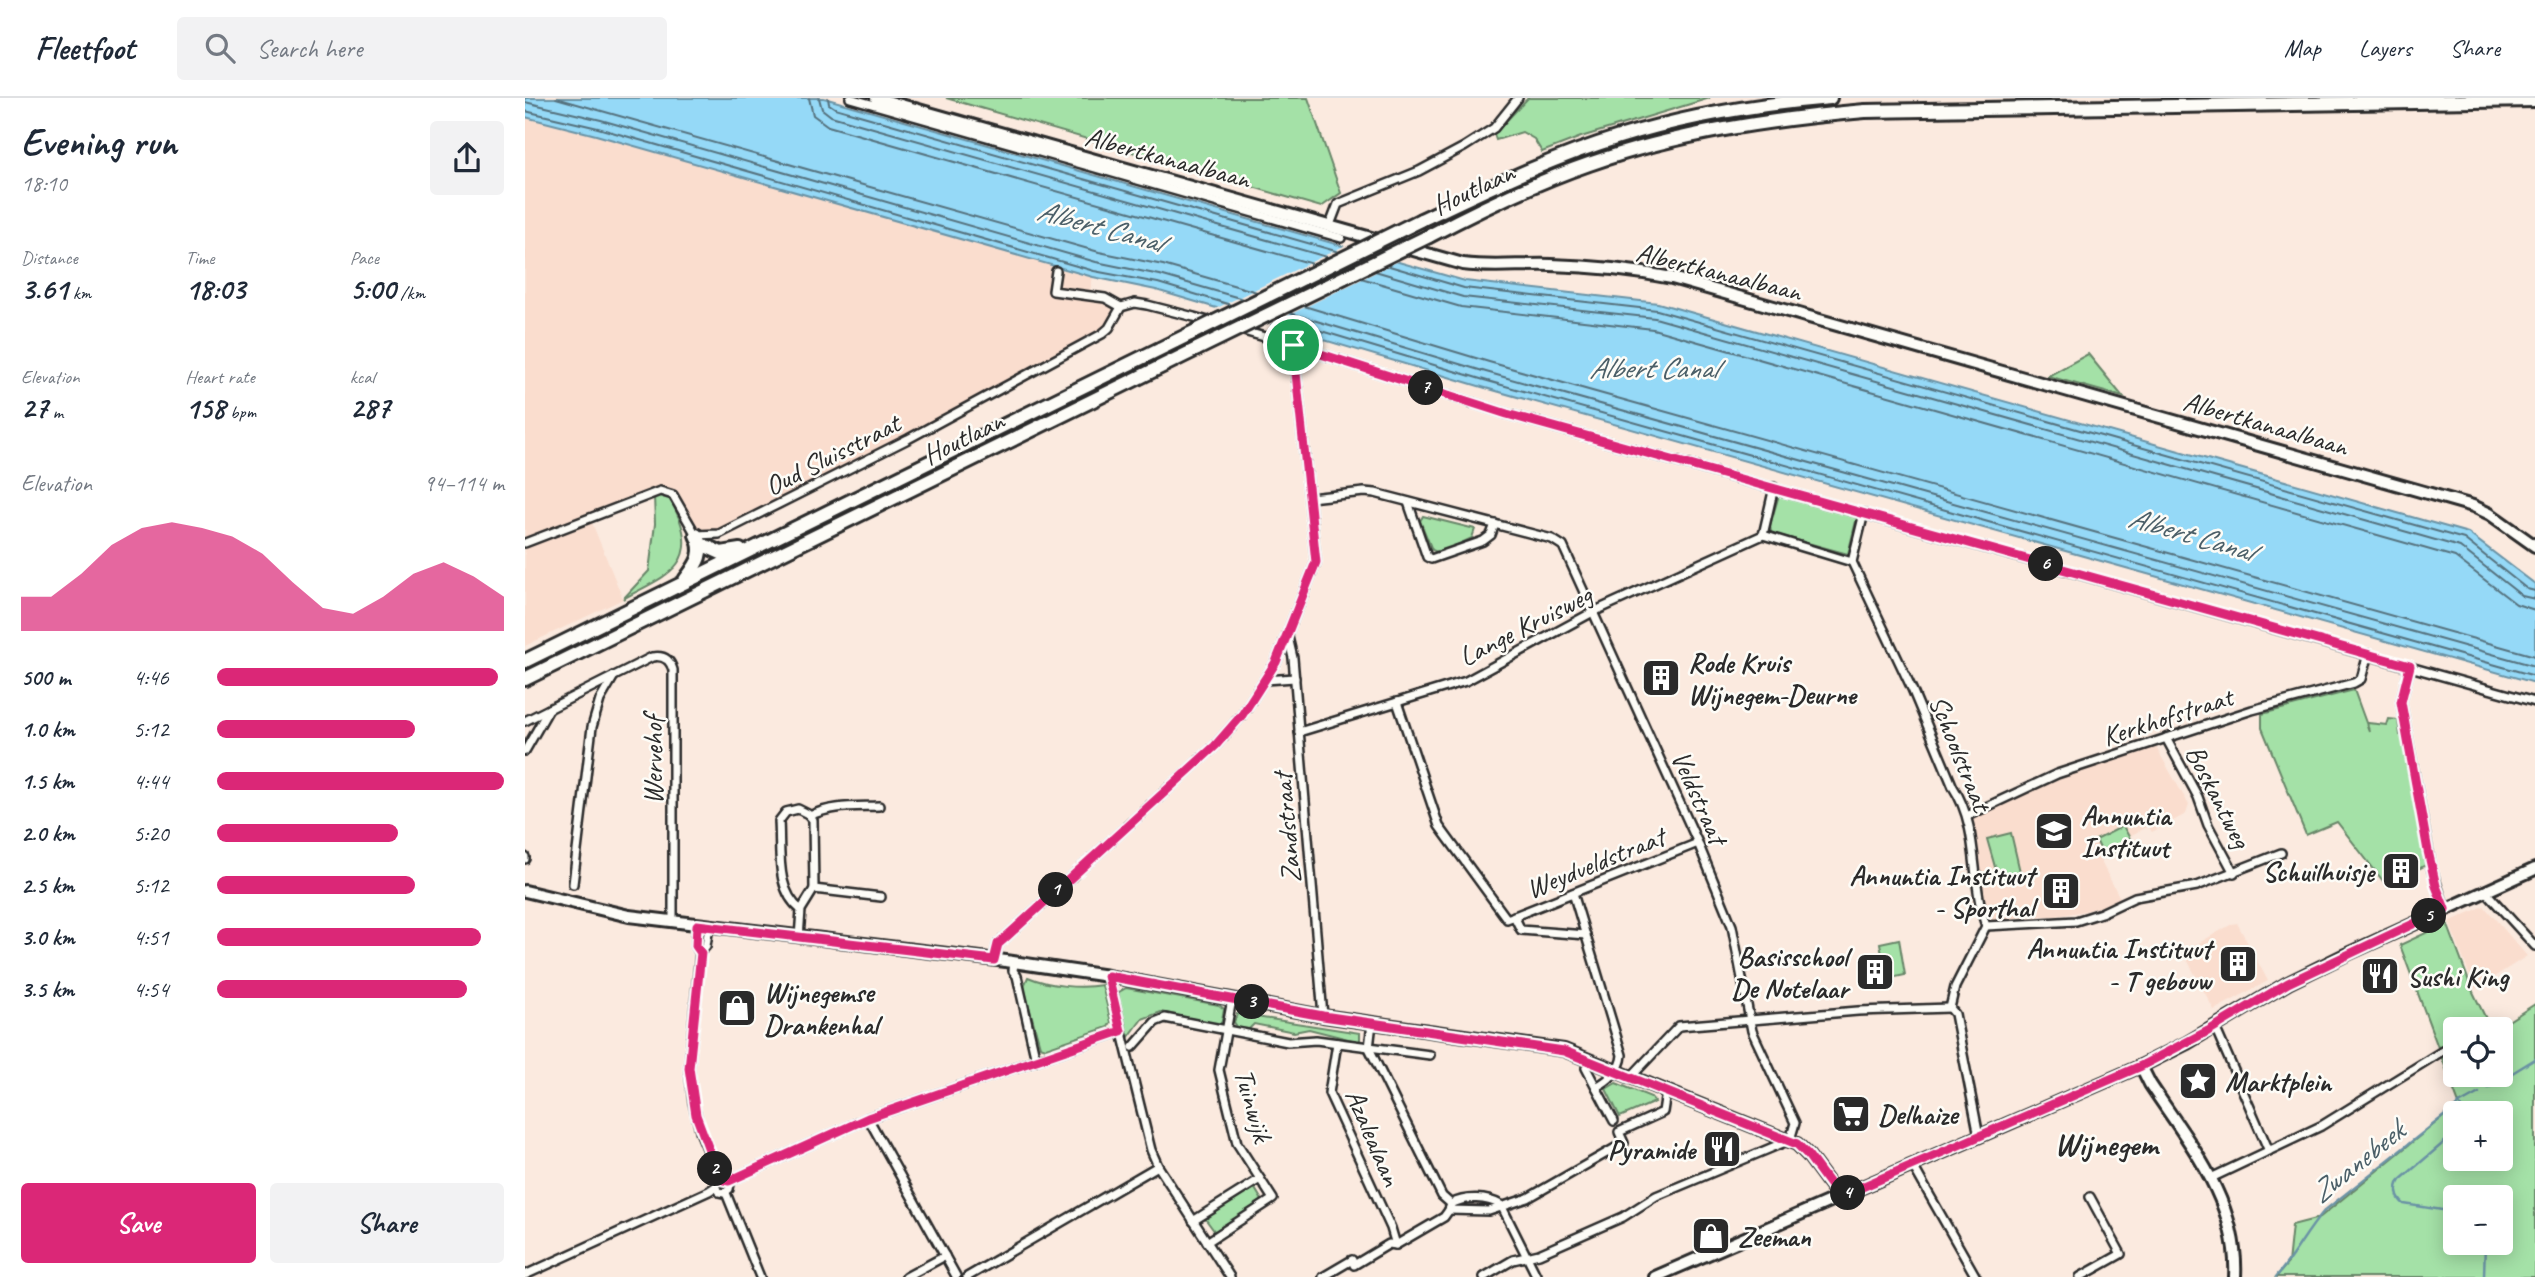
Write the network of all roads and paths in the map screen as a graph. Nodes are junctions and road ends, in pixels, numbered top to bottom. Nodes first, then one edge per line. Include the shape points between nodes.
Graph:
1 (850, 98) edge
2 (876, 98) edge
3 (1518, 98) edge
4 (1830, 98) edge
5 (2535, 100) edge
6 (1330, 225) junction
7 (1341, 238) dead end
8 (1056, 271) dead end
9 (1121, 307) junction
10 (1293, 345) junction
11 (1774, 487) junction
12 (1310, 498) junction
13 (1408, 502) junction
14 (1864, 513) junction
15 (1495, 524) junction
16 (1763, 536) junction
17 (699, 539) junction
18 (525, 542) edge
19 (758, 546) junction
20 (2535, 547) edge
21 (1852, 562) junction
22 (683, 584) junction
23 (1593, 612) junction
24 (1287, 636) junction
25 (2368, 654) junction
26 (525, 661) edge
27 (2410, 666) junction
28 (614, 676) junction
29 (1295, 678) junction
30 (525, 679) edge
31 (1265, 680) junction
32 (1397, 702) junction
33 (2535, 702) edge
34 (549, 709) junction
35 (525, 721) edge
36 (1299, 732) junction
37 (2166, 738) junction
38 (525, 751) edge
39 (879, 806) dead end
40 (810, 816) junction
41 (1967, 816) junction
42 (1698, 843) junction
43 (2281, 853) dead end
44 (2535, 869) edge
45 (2234, 873) junction
46 (573, 884) dead end
47 (814, 889) junction
48 (525, 891) edge
49 (2485, 891) junction
50 (1573, 893) junction
51 (881, 897) dead end
52 (2445, 909) junction
53 (801, 910) junction
54 (1511, 918) junction
55 (673, 922) junction
56 (697, 925) junction
57 (709, 926) junction
58 (1986, 926) junction
59 (1586, 935) junction
60 (799, 938) junction
61 (2535, 946) edge
62 (701, 953) junction
63 (994, 960) junction
64 (1014, 962) junction
65 (1108, 976) junction
66 (1232, 999) junction
67 (1950, 1008) junction
68 (1323, 1016) junction
69 (1749, 1020) junction
70 (1372, 1023) junction
71 (1121, 1031) junction
72 (1226, 1031) junction
73 (2218, 1034) dead end
74 (1337, 1043) junction
75 (1133, 1047) dead end
76 (1369, 1048) junction
77 (2443, 1051) edge
78 (1430, 1055) dead end
79 (1036, 1060) junction
80 (2141, 1066) junction
81 (1586, 1068) dead end
82 (1614, 1071) junction
83 (1630, 1079) junction
84 (1596, 1087) junction
85 (1666, 1092) junction
86 (868, 1118) junction
87 (1614, 1121) dead end
88 (1979, 1136) junction
89 (1790, 1140) junction
90 (2269, 1151) junction
91 (1158, 1166) junction
92 (1913, 1166) junction
93 (2211, 1178) junction
94 (720, 1179) junction
95 (1260, 1179) junction
96 (729, 1181) junction
97 (715, 1187) junction
98 (726, 1193) junction
99 (1839, 1197) junction
100 (2089, 1197) dead end
101 (1501, 1205) junction
102 (1450, 1207) junction
103 (1193, 1221) junction
104 (1207, 1242) junction
105 (1396, 1245) junction
106 (945, 1256) junction
107 (1527, 1257) junction
108 (525, 1275) edge
109 (760, 1277) edge
110 (906, 1277) edge
111 (960, 1277) edge
112 (1230, 1277) edge
113 (1323, 1277) edge
114 (1484, 1277) edge
115 (1537, 1277) edge
116 (1655, 1277) edge
117 (1976, 1277) edge
118 (2080, 1277) edge
119 (2235, 1277) edge

1 - 7 street
2 - 6 main road, Albertkanaalbaan
3 - 6 street via 1494,128 1464,147 1338,204
4 - 19 main road, Houtlaan, bridge via 1724,113 1619,137 1526,172
5 - 30 main road, Houtlaan, bridge via 1878,110 1796,117 1675,139 1588,164 1512,195
6 - 20 main road, Albertkanaalbaan via 1463,264 1551,265 1672,278 2473,506
8 - 9 street via 1053,290 1105,298
9 - 10 street via 1135,303 1157,307
9 - 17 street, Oud Sluisstraat via 1102,334 908,439 719,534
10 - 11 street via 1507,414
10 - 12 street
11 - 14 street
11 - 16 street
12 - 13 street, Veldstraat via 1364,492
12 - 24 street via 1316,562
13 - 15 street, Veldstraat
13 - 15 street via 1427,558 1483,541
14 - 21 street
14 - 25 street
15 - 23 street, Veldstraat via 1563,546
16 - 21 street
16 - 23 street, Lange Kruisweg
17 - 18 street via 673,495 660,491
17 - 19 main road via 721,553
17 - 22 main road via 699,560
19 - 22 main road, Houtlaan
21 - 41 street, Schoolstraat
22 - 26 main road, Houtlaan
23 - 32 street, Lange Kruisweg via 1467,681
23 - 42 street, Veldstraat
24 - 29 street, Zandstraat
24 - 31 street
25 - 27 street
25 - 37 street, Kerkhofstraat via 2361,679 2354,683
27 - 33 street
27 - 52 street via 2401,702 2430,860
28 - 34 street, Wervehof
28 - 46 street, Wervehof via 592,727
28 - 55 street, Wervehof via 660,656 673,670
29 - 31 street
29 - 36 street, Zandstraat
31 - 63 street via 1215,746 998,944
32 - 36 street, Lange Kruisweg
32 - 54 street via 1439,826
34 - 35 street, Wervehof
34 - 38 street
36 - 68 street, Zandstraat
37 - 41 street, Kerkhofstraat via 2057,774
37 - 45 street, Boskantweg
39 - 40 street via 832,809
40 - 47 street
40 - 53 street via 792,810 779,821 783,886
41 - 58 street, Schoolstraat
42 - 50 street, Weydveldstraat
42 - 69 street, Veldstraat via 1732,926
43 - 45 street, Boskantweg
44 - 49 main road
45 - 58 street, Boskantweg via 2197,886 2135,897 2075,921
47 - 51 street
47 - 53 street
48 - 55 main road
49 - 52 main road
49 - 61 street
50 - 54 street, Weydveldstraat
50 - 59 street
52 - 80 main road via 2288,983
53 - 60 street
54 - 59 street via 1521,930
55 - 56 main road
56 - 57 main road
56 - 62 street via 696,946
57 - 60 main road
57 - 62 street
58 - 67 street via 1955,987
59 - 82 street via 1622,1055
60 - 63 main road
62 - 94 street via 689,1068 699,1124
63 - 64 main road
64 - 65 main road
64 - 79 street
65 - 66 main road
65 - 71 street
66 - 68 main road
66 - 72 street, Tuinwijk
67 - 69 street
67 - 88 street via 1955,1014
68 - 70 main road
69 - 83 street via 1679,1026
69 - 89 street, Veldstraat via 1795,1123
70 - 76 street
70 - 82 main road via 1564,1051
71 - 79 street
71 - 91 street
72 - 74 street via 1288,1042
72 - 75 street via 1165,1018
72 - 95 street, Tuinwijk via 1219,1070 1237,1143
73 - 90 street
74 - 76 street
74 - 105 street, Azalealaan via 1329,1093
76 - 78 street
76 - 102 street
77 - 90 street via 2321,1126
79 - 86 street
80 - 88 main road
80 - 93 main road
81 - 84 street
82 - 83 main road
82 - 84 street
83 - 85 main road
84 - 87 street
85 - 89 main road
85 - 101 street via 1663,1112 1619,1132 1621,1145 1528,1198
86 - 96 street
86 - 106 street
88 - 92 main road
89 - 99 main road via 1802,1147
89 - 107 street
90 - 93 street
91 - 103 street
91 - 111 street
92 - 99 main road
92 - 117 street
93 - 119 main road via 2230,1222
94 - 96 street
94 - 97 street
95 - 103 street, Tuinwijk
95 - 104 street, Tuinwijk via 1273,1199
96 - 98 street
97 - 98 street
97 - 108 street
98 - 109 street
99 - 116 main road
100 - 118 street via 2121,1254
101 - 102 street via 1492,1199 1460,1199
101 - 107 street
102 - 105 street via 1444,1217
103 - 104 street
104 - 112 street
105 - 113 street via 1389,1244 1354,1265 1352,1260
106 - 110 street
106 - 111 street
107 - 114 street
107 - 115 street

